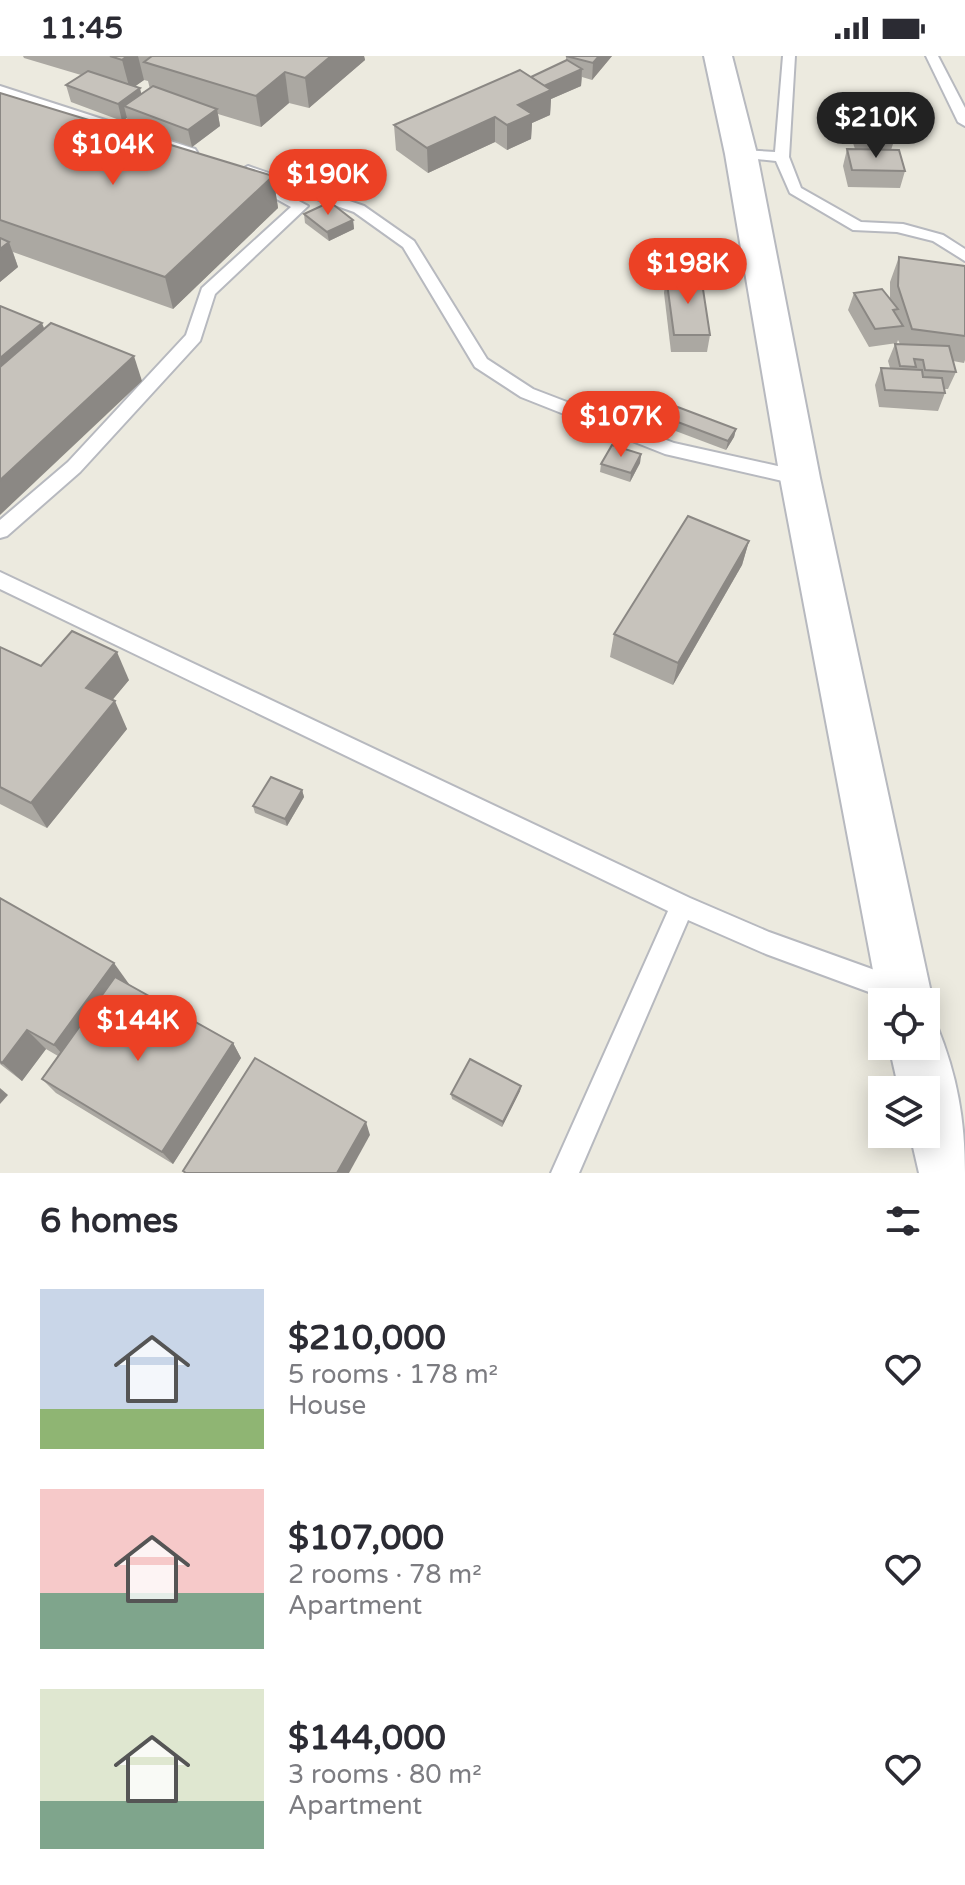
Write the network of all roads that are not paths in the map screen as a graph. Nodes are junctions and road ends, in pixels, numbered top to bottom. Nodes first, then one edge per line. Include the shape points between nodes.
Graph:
1 (718, 56) edge
2 (789, 56) edge
3 (932, 56) edge
4 (0, 90) edge
5 (965, 122) edge
6 (741, 154) junction
7 (200, 155) edge
8 (782, 157) junction
9 (965, 256) edge
10 (800, 478) junction
11 (0, 531) edge
12 (0, 580) edge
13 (682, 906) junction
14 (882, 988) edge
15 (903, 988) edge
16 (921, 1060) edge
17 (565, 1173) edge
18 (949, 1173) edge

1 - 6 street
2 - 8 lane
3 - 5 lane
4 - 7 lane
6 - 8 lane
6 - 10 street
8 - 9 lane via 795,190 818,206 858,227 898,227 938,238
10 - 11 lane via 671,449 527,393 481,363 409,244 359,209 227,165 301,206 208,292 194,337 74,467
10 - 15 street
12 - 13 lane
13 - 14 lane
13 - 17 lane
16 - 18 street

